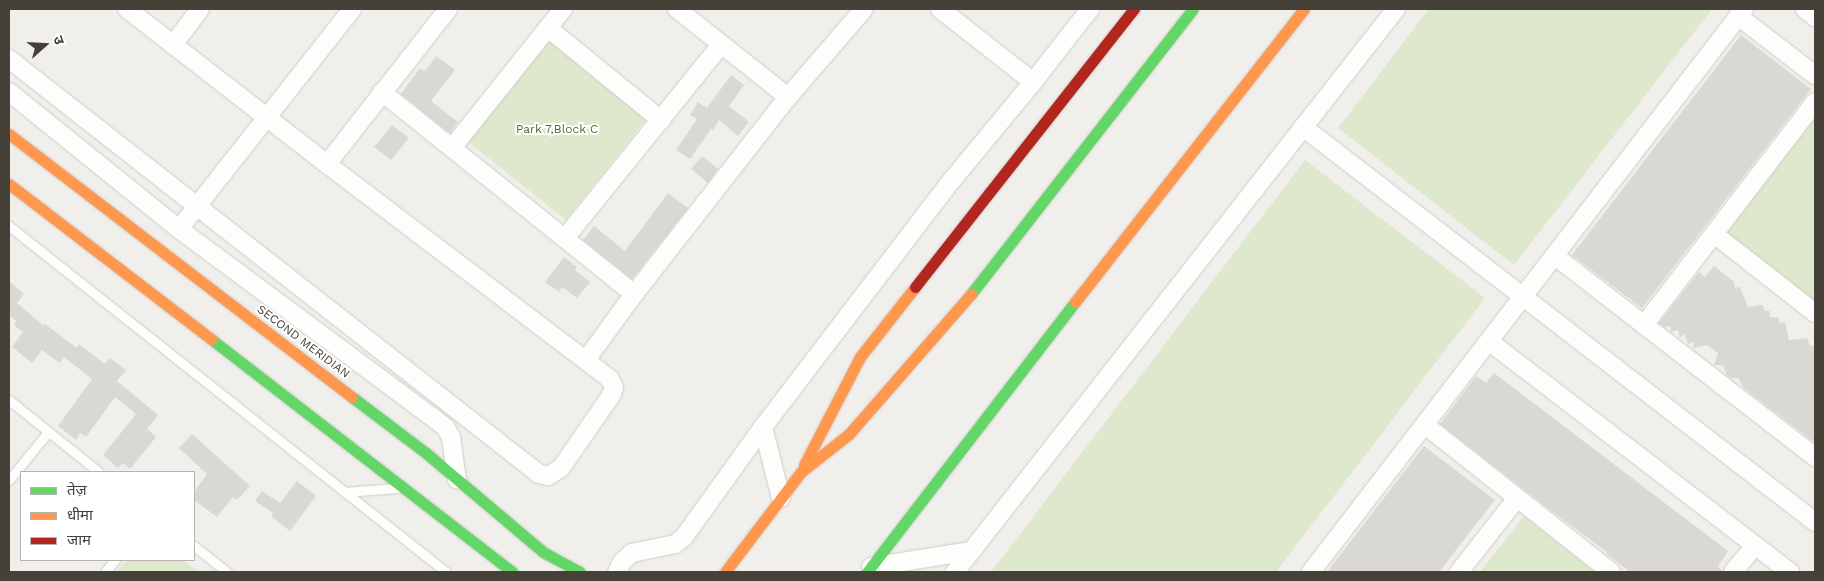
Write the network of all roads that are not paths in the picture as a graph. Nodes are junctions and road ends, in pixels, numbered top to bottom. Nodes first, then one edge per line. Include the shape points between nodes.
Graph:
1 (127, 9) edge
2 (200, 9) edge
3 (352, 9) edge
4 (448, 9) edge
5 (563, 9) edge
6 (677, 9) edge
7 (864, 9) edge
8 (940, 9) edge
9 (1090, 9) edge
10 (1134, 9) edge
11 (1193, 9) edge
12 (1304, 9) edge
13 (1396, 9) edge
14 (1804, 9) edge
15 (1741, 12) edge
16 (1815, 17) edge
17 (548, 28) junction
18 (173, 45) junction
19 (721, 45) junction
20 (9, 59) edge
21 (1815, 75) edge
22 (1033, 82) junction
23 (9, 92) edge
24 (382, 92) junction
25 (788, 97) junction
26 (1815, 102) edge
27 (266, 116) junction
28 (661, 120) junction
29 (1303, 127) junction
30 (9, 134) edge
31 (452, 148) junction
32 (327, 164) junction
33 (9, 184) edge
34 (197, 208) junction
35 (9, 226) edge
36 (179, 229) junction
37 (1714, 234) junction
38 (565, 238) junction
39 (1555, 256) junction
40 (634, 294) junction
41 (1524, 297) junction
42 (1815, 313) edge
43 (1644, 325) junction
44 (1490, 342) junction
45 (586, 360) junction
46 (9, 400) edge
47 (1425, 425) junction
48 (763, 427) junction
49 (48, 432) junction
50 (1815, 457) edge
51 (98, 471) edge
52 (801, 472) junction
53 (9, 480) edge
54 (457, 480) junction
55 (404, 487) junction
56 (345, 492) junction
57 (780, 498) junction
58 (1517, 498) junction
59 (1815, 522) edge
60 (1755, 546) junction
61 (195, 547) edge
62 (970, 551) junction
63 (114, 561) edge
64 (869, 570) edge
65 (105, 572) edge
66 (227, 572) edge
67 (446, 572) edge
68 (513, 572) edge
69 (580, 572) edge
70 (617, 572) edge
71 (725, 572) edge
72 (956, 572) edge
73 (1312, 572) edge
74 (1459, 572) edge
75 (1611, 572) edge
76 (1733, 572) edge
77 (1790, 572) edge

1 - 18 street
2 - 18 street
3 - 27 street
4 - 24 street
5 - 17 street
6 - 19 street
7 - 25 street
8 - 22 street
9 - 22 street
10 - 52 main road via 860,357
11 - 52 main road via 982,281 849,434
12 - 64 main road
13 - 29 street
14 - 16 street
15 - 21 street
15 - 39 street
17 - 28 street
17 - 31 street
18 - 27 street
19 - 25 street
19 - 28 street
20 - 34 street
22 - 48 street via 952,180
23 - 36 street
24 - 31 street
24 - 32 street
25 - 40 street
26 - 37 street
27 - 32 street
27 - 34 street
28 - 38 street
29 - 41 street
29 - 62 street
30 - 54 main road, SECOND MERIDIAN
31 - 38 street
32 - 45 street
33 - 55 main road
34 - 36 street
34 - 45 street via 539,474 548,476 561,468 612,394 614,387 610,379
35 - 56 lane
36 - 54 street via 446,428 454,449
37 - 42 street
37 - 43 street
38 - 40 street
39 - 41 street
39 - 43 street
40 - 45 street
41 - 44 street
41 - 59 street
43 - 50 street
44 - 47 street
44 - 60 street
46 - 49 lane
47 - 58 street
47 - 73 street
48 - 57 street
48 - 70 street via 684,537 675,544 632,553
49 - 51 lane
49 - 53 lane
52 - 57 main road
54 - 69 main road, SECOND MERIDIAN via 543,552
55 - 56 lane
55 - 68 main road
56 - 67 lane
57 - 71 main road
58 - 74 street
58 - 75 street
60 - 76 street
60 - 77 street
61 - 66 lane
62 - 64 street
62 - 72 street
63 - 65 lane

